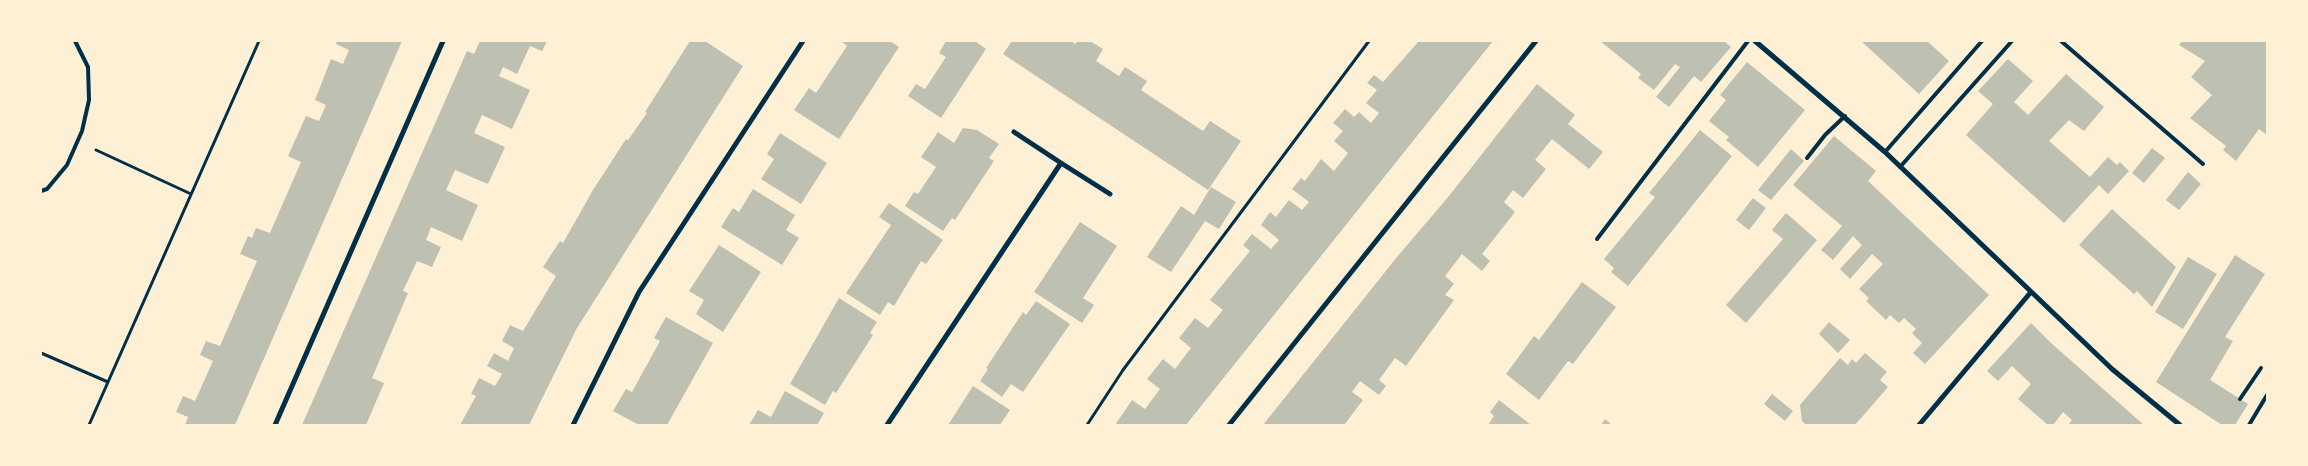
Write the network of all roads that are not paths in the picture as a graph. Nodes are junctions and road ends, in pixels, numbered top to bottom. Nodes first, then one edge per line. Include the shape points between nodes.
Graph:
1 (75, 41) edge
2 (444, 41) edge
3 (803, 41) edge
4 (1536, 41) edge
5 (1748, 41) edge
6 (1755, 41) edge
7 (1982, 41) edge
8 (2012, 41) edge
9 (2061, 41) edge
10 (1845, 116) junction
11 (1014, 132) dead end
12 (1885, 152) junction
13 (1807, 158) dead end
14 (1061, 163) junction
15 (2203, 164) dead end
16 (1900, 167) junction
17 (41, 191) edge
18 (1110, 194) dead end
19 (1598, 239) dead end
20 (2031, 292) junction
21 (2261, 368) dead end
22 (2267, 395) edge
23 (2240, 399) dead end
24 (275, 425) edge
25 (573, 425) edge
26 (887, 425) edge
27 (1229, 425) edge
28 (1919, 425) edge
29 (2180, 425) edge
30 (2249, 425) edge

1 - 17 lane via 88,67 89,100 82,131 67,165 47,189
2 - 24 street
3 - 25 street via 639,292
4 - 27 street
5 - 19 lane
6 - 10 street
7 - 12 lane
8 - 16 lane
9 - 15 lane
10 - 12 street
10 - 13 lane
11 - 14 street
12 - 16 street
14 - 18 street
14 - 26 street
16 - 20 street
20 - 28 street
20 - 29 street via 2112,369
21 - 23 lane
22 - 30 lane

